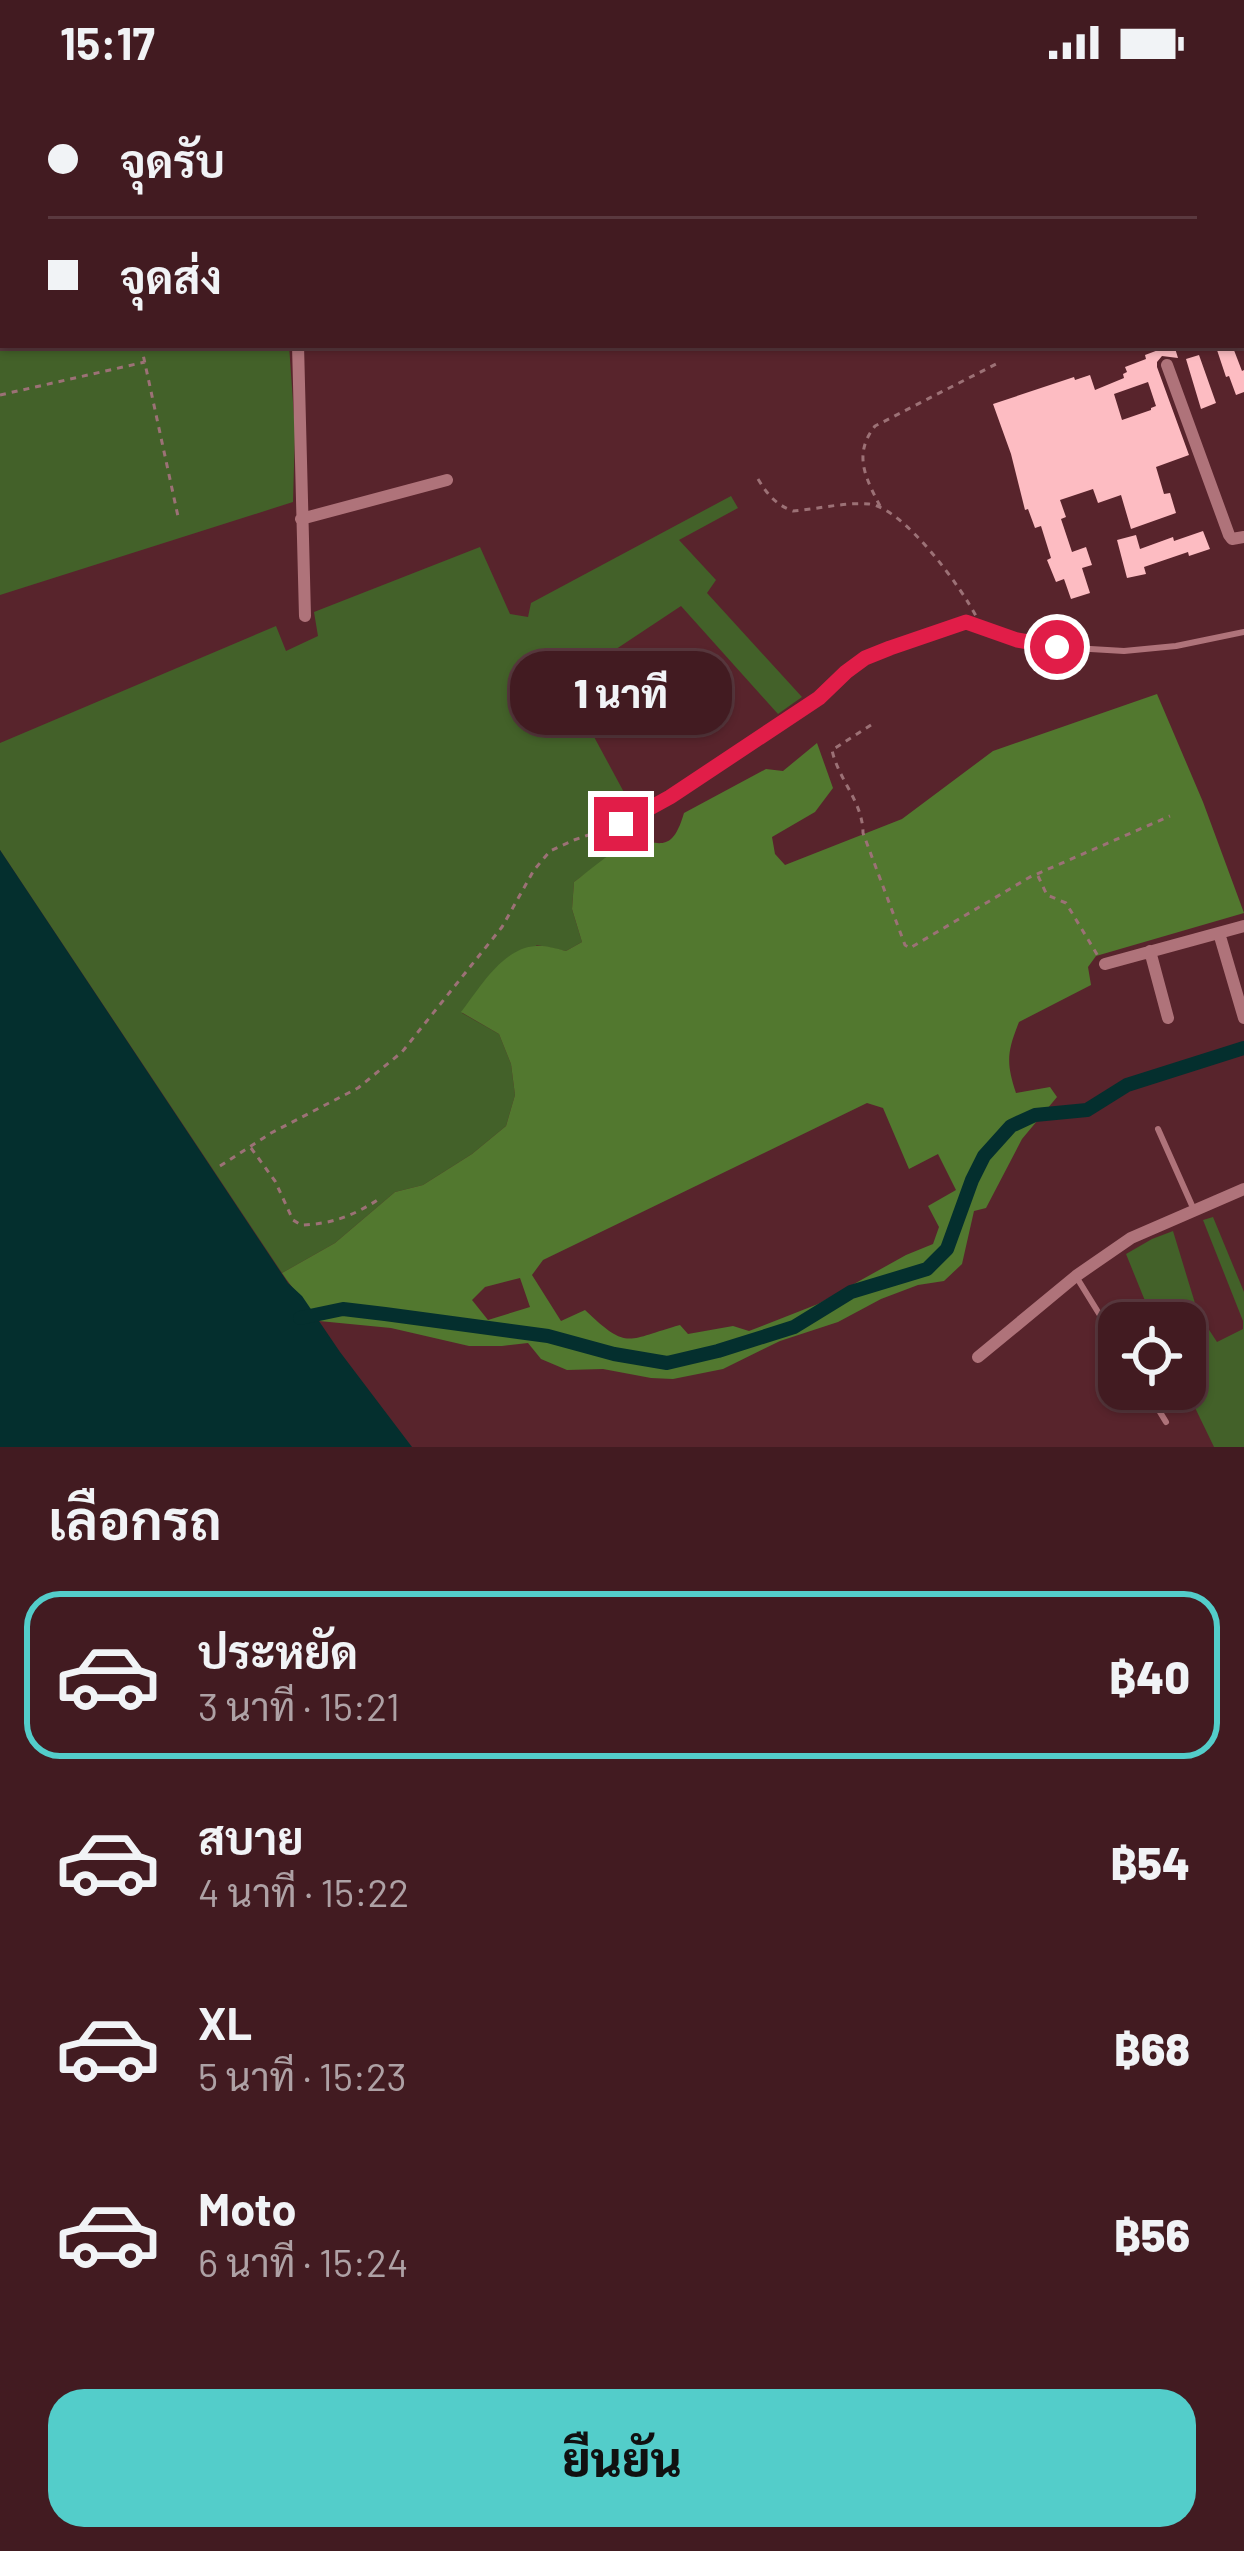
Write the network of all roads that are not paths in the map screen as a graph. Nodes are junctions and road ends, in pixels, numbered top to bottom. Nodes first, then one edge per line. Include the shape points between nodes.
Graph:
1 (298, 348) edge
2 (1167, 365) dead end
3 (447, 480) dead end
4 (302, 519) junction
5 (1244, 537) edge
6 (305, 616) dead end
7 (1244, 632) edge
8 (621, 824) road end
9 (1244, 926) edge
10 (1219, 933) junction
11 (1150, 951) junction
12 (1105, 964) road end
13 (1168, 1018) dead end
14 (1244, 1018) edge
15 (1159, 1129) dead end
16 (1244, 1190) edge
17 (1194, 1210) junction
18 (1076, 1276) junction
19 (1098, 1312) edge
20 (979, 1357) dead end
21 (1159, 1410) edge
22 (1166, 1422) dead end

1 - 4 street
2 - 5 street via 1229,535
3 - 4 street
4 - 6 street
7 - 8 lane via 1124,652 1017,640 966,622 865,658 819,698
9 - 10 street
10 - 11 street
10 - 14 street
11 - 12 street
11 - 13 street
15 - 17 lane
16 - 17 street
17 - 18 street via 1131,1238
18 - 19 lane
18 - 20 street
21 - 22 lane

